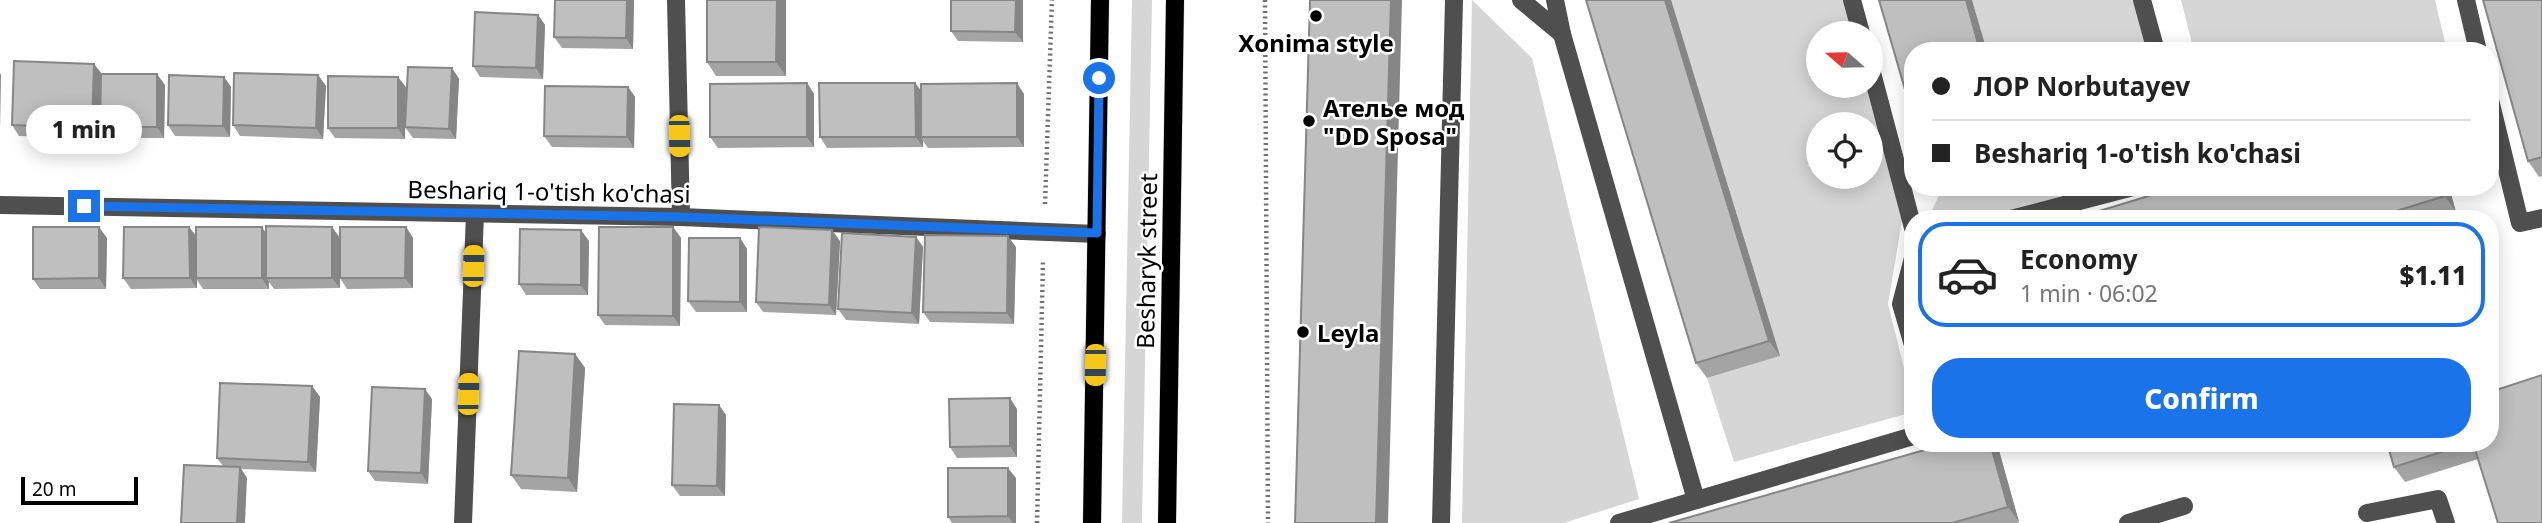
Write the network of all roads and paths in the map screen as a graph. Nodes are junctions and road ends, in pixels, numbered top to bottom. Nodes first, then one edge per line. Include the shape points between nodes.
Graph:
1 (676, 0) edge
2 (1100, 0) edge
3 (1175, 0) edge
4 (1265, 0) edge
5 (1454, 0) edge
6 (1521, 0) edge
7 (1555, 0) edge
8 (1852, 0) edge
9 (2142, 0) edge
10 (2466, 0) edge
11 (1858, 21) edge
12 (1562, 34) junction
13 (2154, 42) edge
14 (2476, 42) edge
15 (1879, 98) edge
16 (2499, 137) edge
17 (1904, 194) edge
18 (2099, 196) edge
19 (0, 205) edge
20 (2045, 210) edge
21 (475, 214) junction
22 (681, 217) junction
23 (2542, 218) edge
24 (1097, 233) junction
25 (1904, 292) edge
26 (1904, 314) edge
27 (1904, 439) edge
28 (1696, 500) junction
29 (2184, 506) dead end
30 (2367, 513) dead end
31 (463, 523) edge
32 (1092, 523) edge
33 (1167, 523) edge
34 (1268, 523) edge
35 (1441, 523) edge
36 (1619, 523) edge
37 (2128, 523) edge
38 (2446, 523) edge

1 - 22 street
2 - 24 main road, Besharyk street
3 - 33 main road, Besharyk street
4 - 34 path
5 - 35 street
6 - 12 street
7 - 12 street
8 - 11 street
9 - 13 street
10 - 14 street
12 - 28 street
15 - 17 street
16 - 23 street via 2520,223
18 - 20 street
19 - 21 street, Beshariq 1-o'tish ko'chasi
21 - 22 street, Beshariq 1-o'tish ko'chasi
21 - 31 street
22 - 24 street, Beshariq 1-o'tish ko'chasi
24 - 32 main road, Besharyk street
25 - 26 street
27 - 28 street
28 - 36 street
29 - 37 street
30 - 38 street via 2438,499

